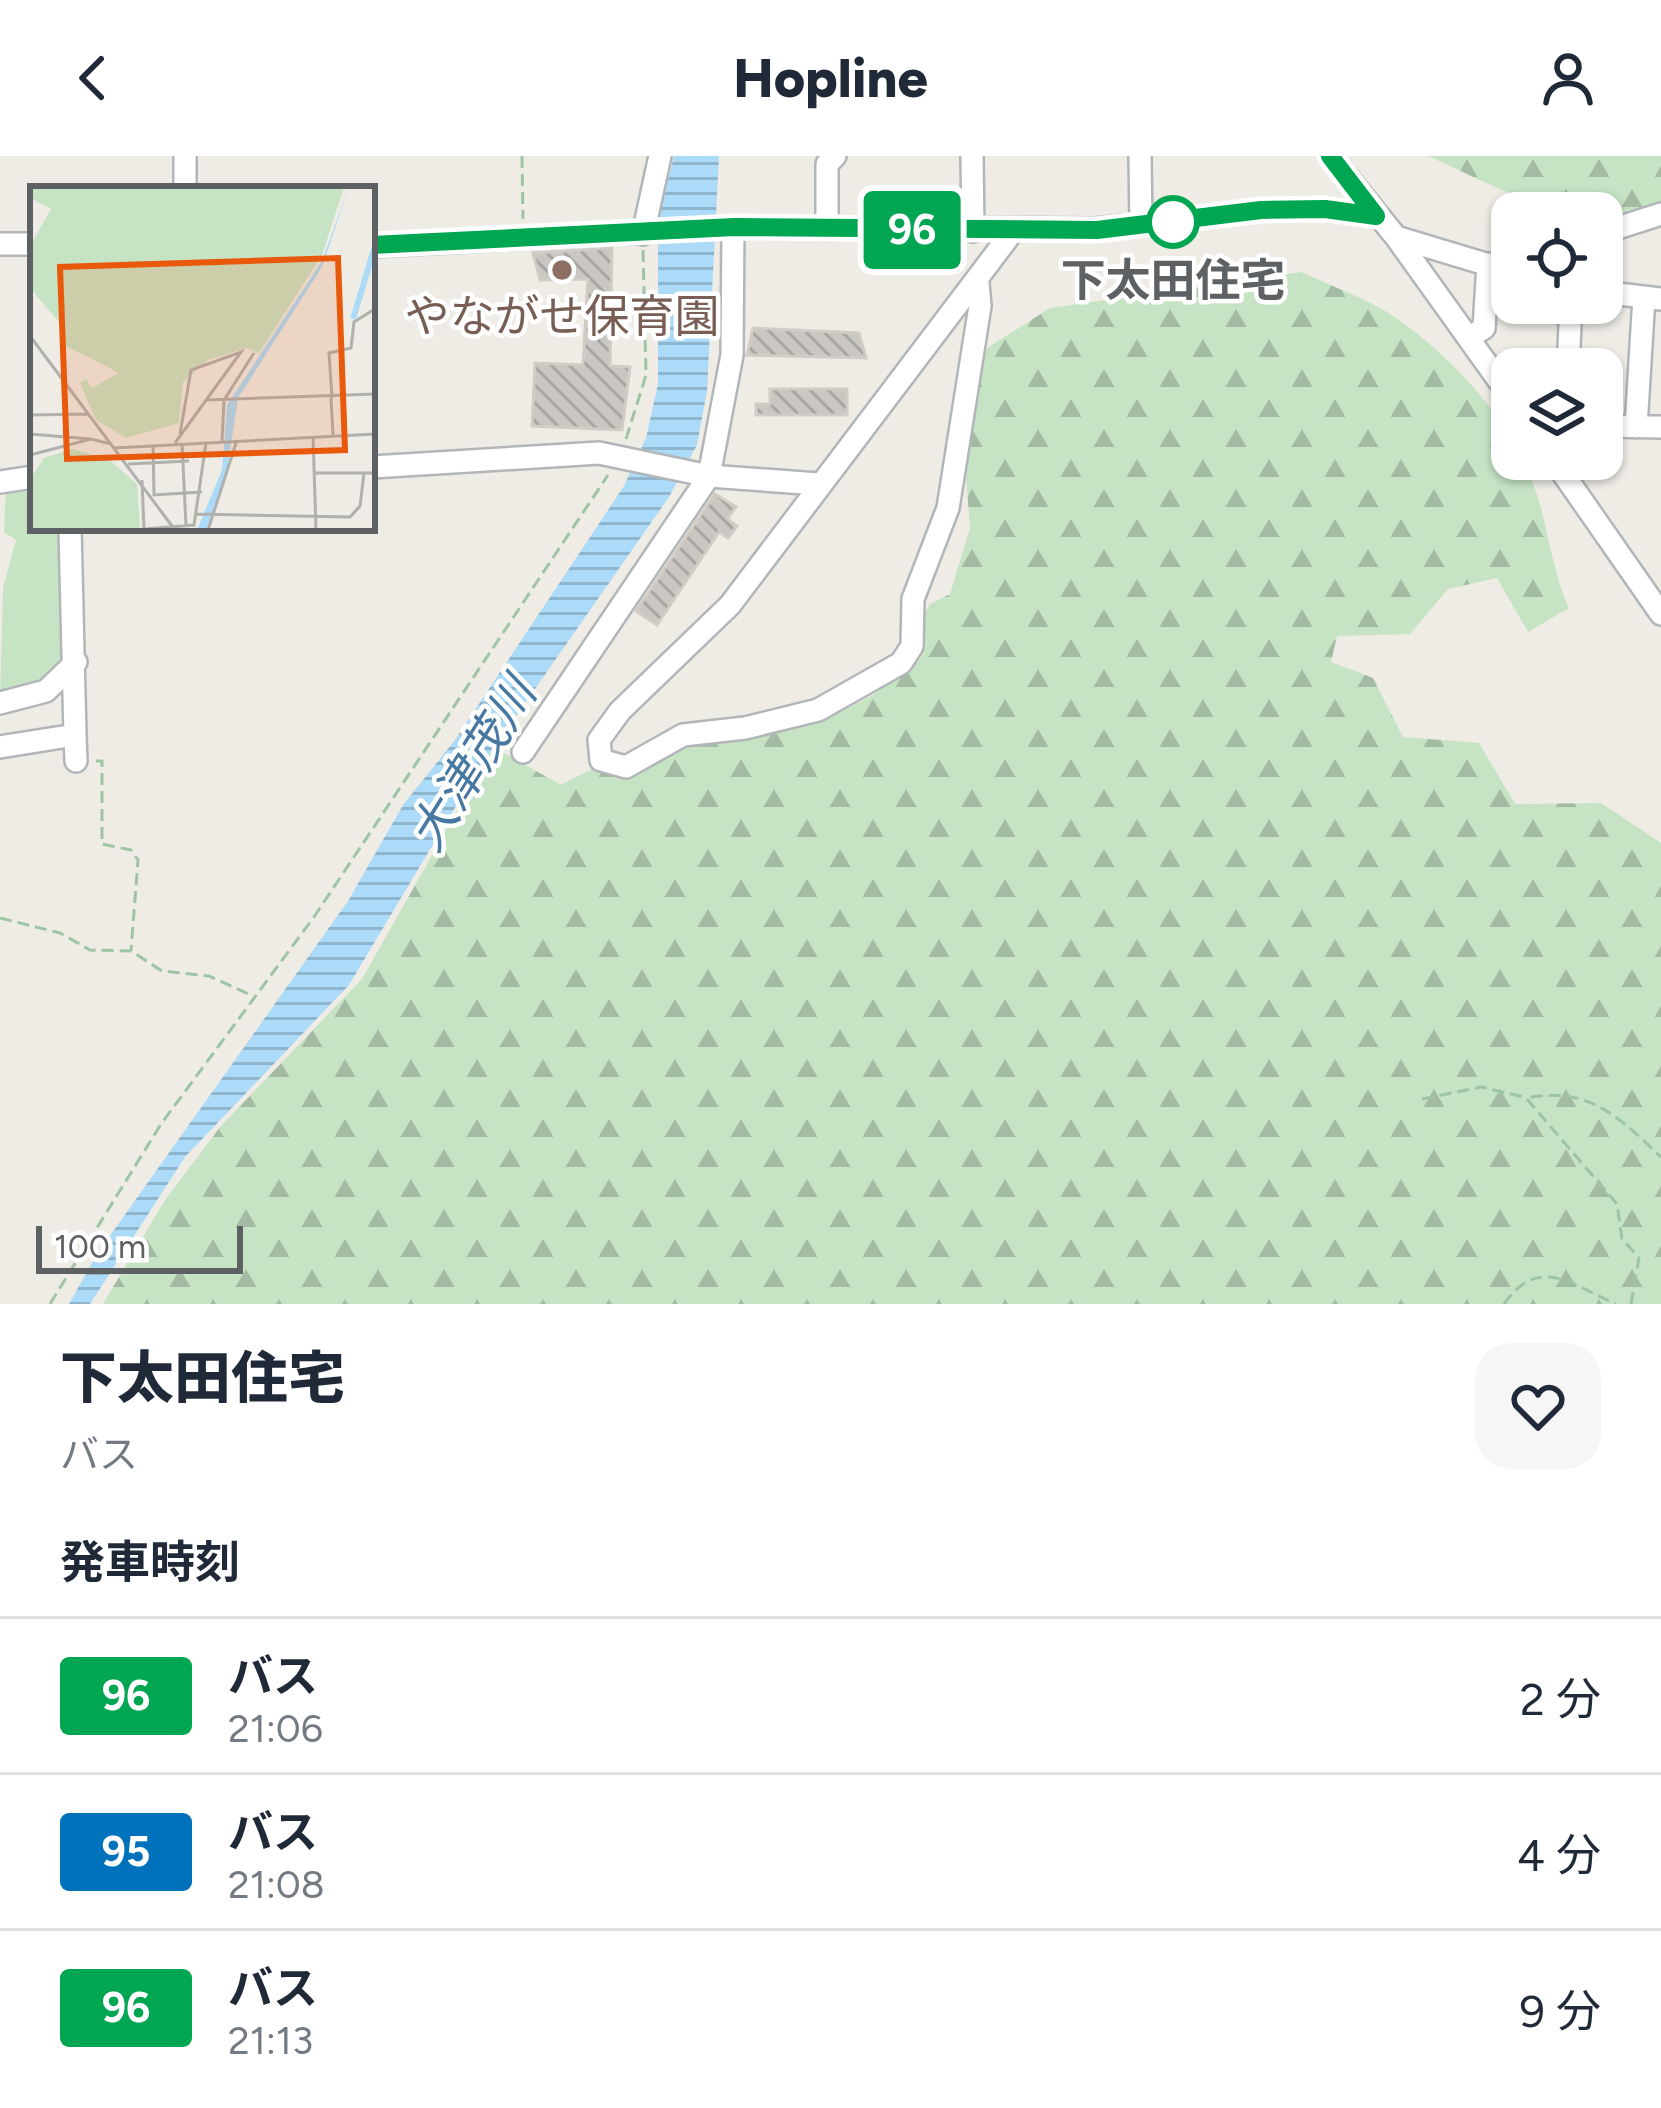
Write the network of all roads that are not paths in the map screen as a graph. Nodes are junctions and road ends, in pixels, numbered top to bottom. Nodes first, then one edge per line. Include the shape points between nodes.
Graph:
1 (660, 156) edge
2 (835, 156) edge
3 (972, 156) edge
4 (1140, 156) edge
5 (1330, 156) edge
6 (1661, 214) edge
7 (1376, 216) junction
8 (1141, 225) junction
9 (1623, 226) edge
10 (734, 227) junction
11 (826, 227) junction
12 (973, 231) junction
13 (1013, 231) junction
14 (643, 234) junction
15 (1396, 237) junction
16 (375, 246) edge
17 (1488, 264) junction
18 (1491, 265) edge
19 (978, 283) junction
20 (1652, 298) edge
21 (1468, 338) junction
22 (1491, 370) edge
23 (1623, 426) edge
24 (1636, 427) junction
25 (1661, 428) edge
26 (375, 467) edge
27 (710, 476) junction
28 (30, 477) edge
29 (1568, 480) edge
30 (0, 482) edge
31 (818, 484) junction
32 (70, 531) edge
33 (1661, 614) edge
34 (76, 669) junction
35 (0, 704) edge
36 (75, 735) junction
37 (0, 747) edge
38 (523, 752) dead end
39 (76, 761) road end

1 - 14 street
2 - 11 street via 827,164
3 - 12 street
4 - 8 street
5 - 7 street
6 - 9 street
7 - 8 street via 1261,210
7 - 15 street
8 - 13 street
10 - 11 street
10 - 14 street
10 - 27 street via 732,356
11 - 12 street
12 - 13 street
13 - 19 street
14 - 16 street
15 - 17 street
15 - 21 street
17 - 18 street
17 - 21 street via 1484,328
19 - 31 street
19 - 31 street via 948,508 913,599 912,646 901,663 818,710 683,735 626,767 602,760 599,740 620,711 730,605
20 - 24 street
21 - 22 street
23 - 24 street
24 - 25 street
26 - 27 street via 599,453
27 - 31 street
27 - 38 street
28 - 30 street
29 - 33 street
32 - 34 street
34 - 35 street via 46,691
34 - 36 street
36 - 37 street
36 - 39 street

